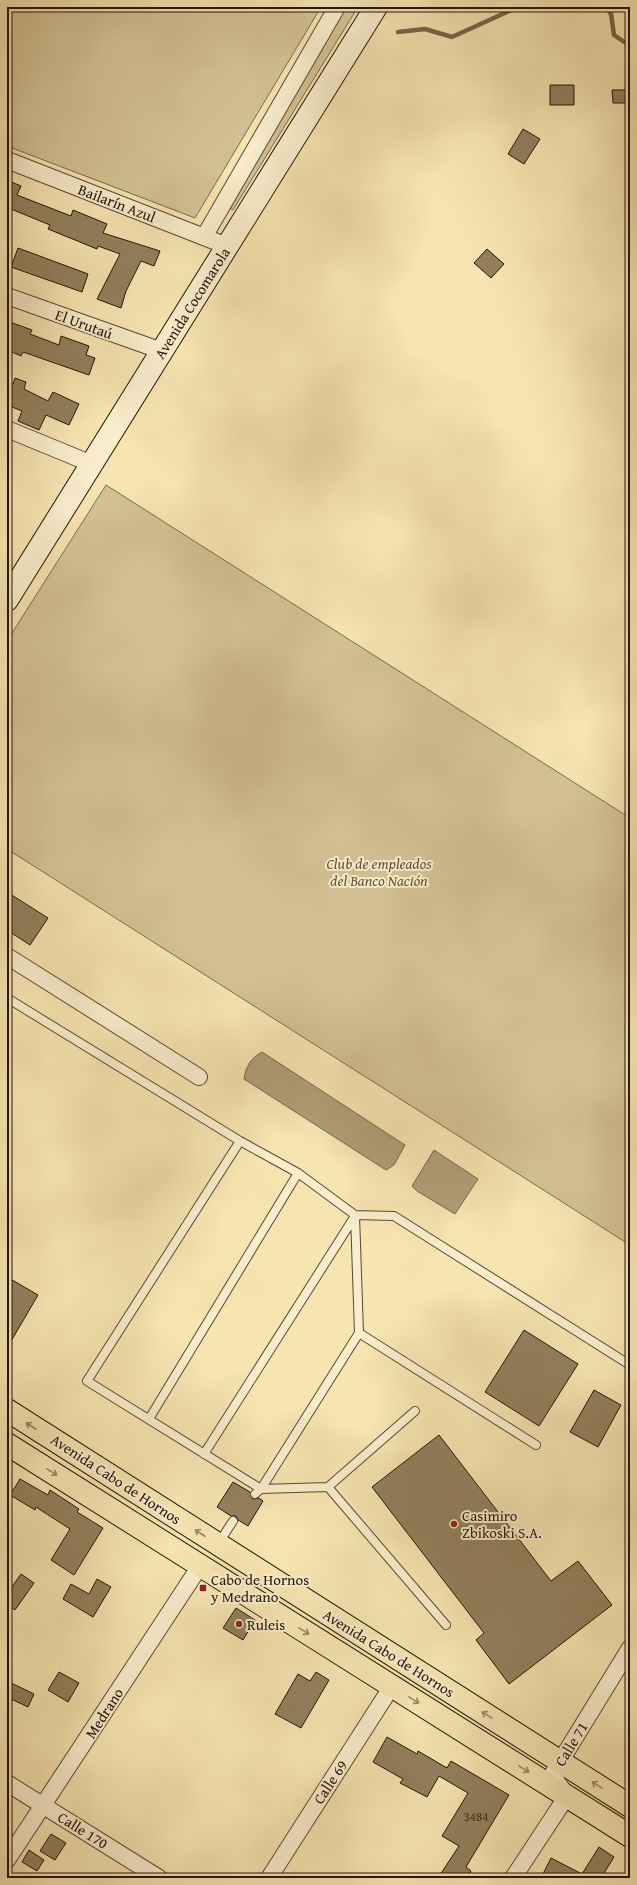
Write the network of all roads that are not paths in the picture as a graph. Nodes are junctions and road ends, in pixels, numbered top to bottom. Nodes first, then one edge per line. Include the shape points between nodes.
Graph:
1 (337, 7) edge
2 (376, 7) edge
3 (7, 160) edge
4 (204, 237) junction
5 (228, 246) junction
6 (7, 296) edge
7 (162, 351) junction
8 (7, 429) edge
9 (92, 464) junction
10 (7, 600) edge
11 (7, 956) edge
12 (7, 998) edge
13 (199, 1077) dead end
14 (240, 1141) junction
15 (298, 1173) junction
16 (355, 1215) junction
17 (358, 1334) junction
18 (630, 1365) edge
19 (7, 1410) edge
20 (415, 1411) dead end
21 (149, 1419) junction
22 (7, 1444) edge
23 (536, 1445) dead end
24 (204, 1454) junction
25 (328, 1487) junction
26 (258, 1492) junction
27 (233, 1521) dead end
28 (218, 1545) junction
29 (200, 1566) junction
30 (446, 1625) dead end
31 (630, 1648) edge
32 (392, 1686) junction
33 (561, 1762) junction
34 (7, 1782) edge
35 (567, 1796) junction
36 (43, 1805) junction
37 (630, 1806) edge
38 (630, 1836) edge
39 (7, 1860) edge
40 (159, 1878) edge
41 (269, 1878) edge
42 (513, 1878) edge

1 - 4 street
2 - 5 main road, Avenida Cocomarola
3 - 4 street, Bailarín Azul
4 - 5 street, Bailarín Azul
5 - 7 main road, Avenida Cocomarola
6 - 7 street, El Urutaú
7 - 9 main road, Avenida Cocomarola
8 - 9 street
9 - 10 main road, Avenida Cocomarola
11 - 13 street
12 - 14 lane
14 - 15 lane
14 - 21 lane via 87,1381
15 - 16 lane
15 - 21 lane
16 - 17 lane
16 - 18 lane via 394,1216
16 - 24 lane
17 - 23 lane
17 - 26 lane
28 -> 19 main road, Avenida Cabo de Hornos
20 - 25 lane
21 - 24 lane
22 -> 29 main road, Avenida Cabo de Hornos
24 - 26 lane
25 - 26 lane
25 - 30 lane
27 - 28 lane
33 -> 28 main road, Avenida Cabo de Hornos
29 -> 32 main road, Avenida Cabo de Hornos
29 - 36 street, Medrano
31 - 33 street, Calle 71
32 -> 35 main road, Avenida Cabo de Hornos
32 - 41 street, Calle 69
33 - 35 street, Calle 71 via 552,1775
37 -> 33 main road, Avenida Cabo de Hornos
34 - 36 street, Calle 170
35 - 38 main road, Avenida Cabo de Hornos
35 - 42 street
36 - 39 street, Medrano
36 - 40 street, Calle 170

